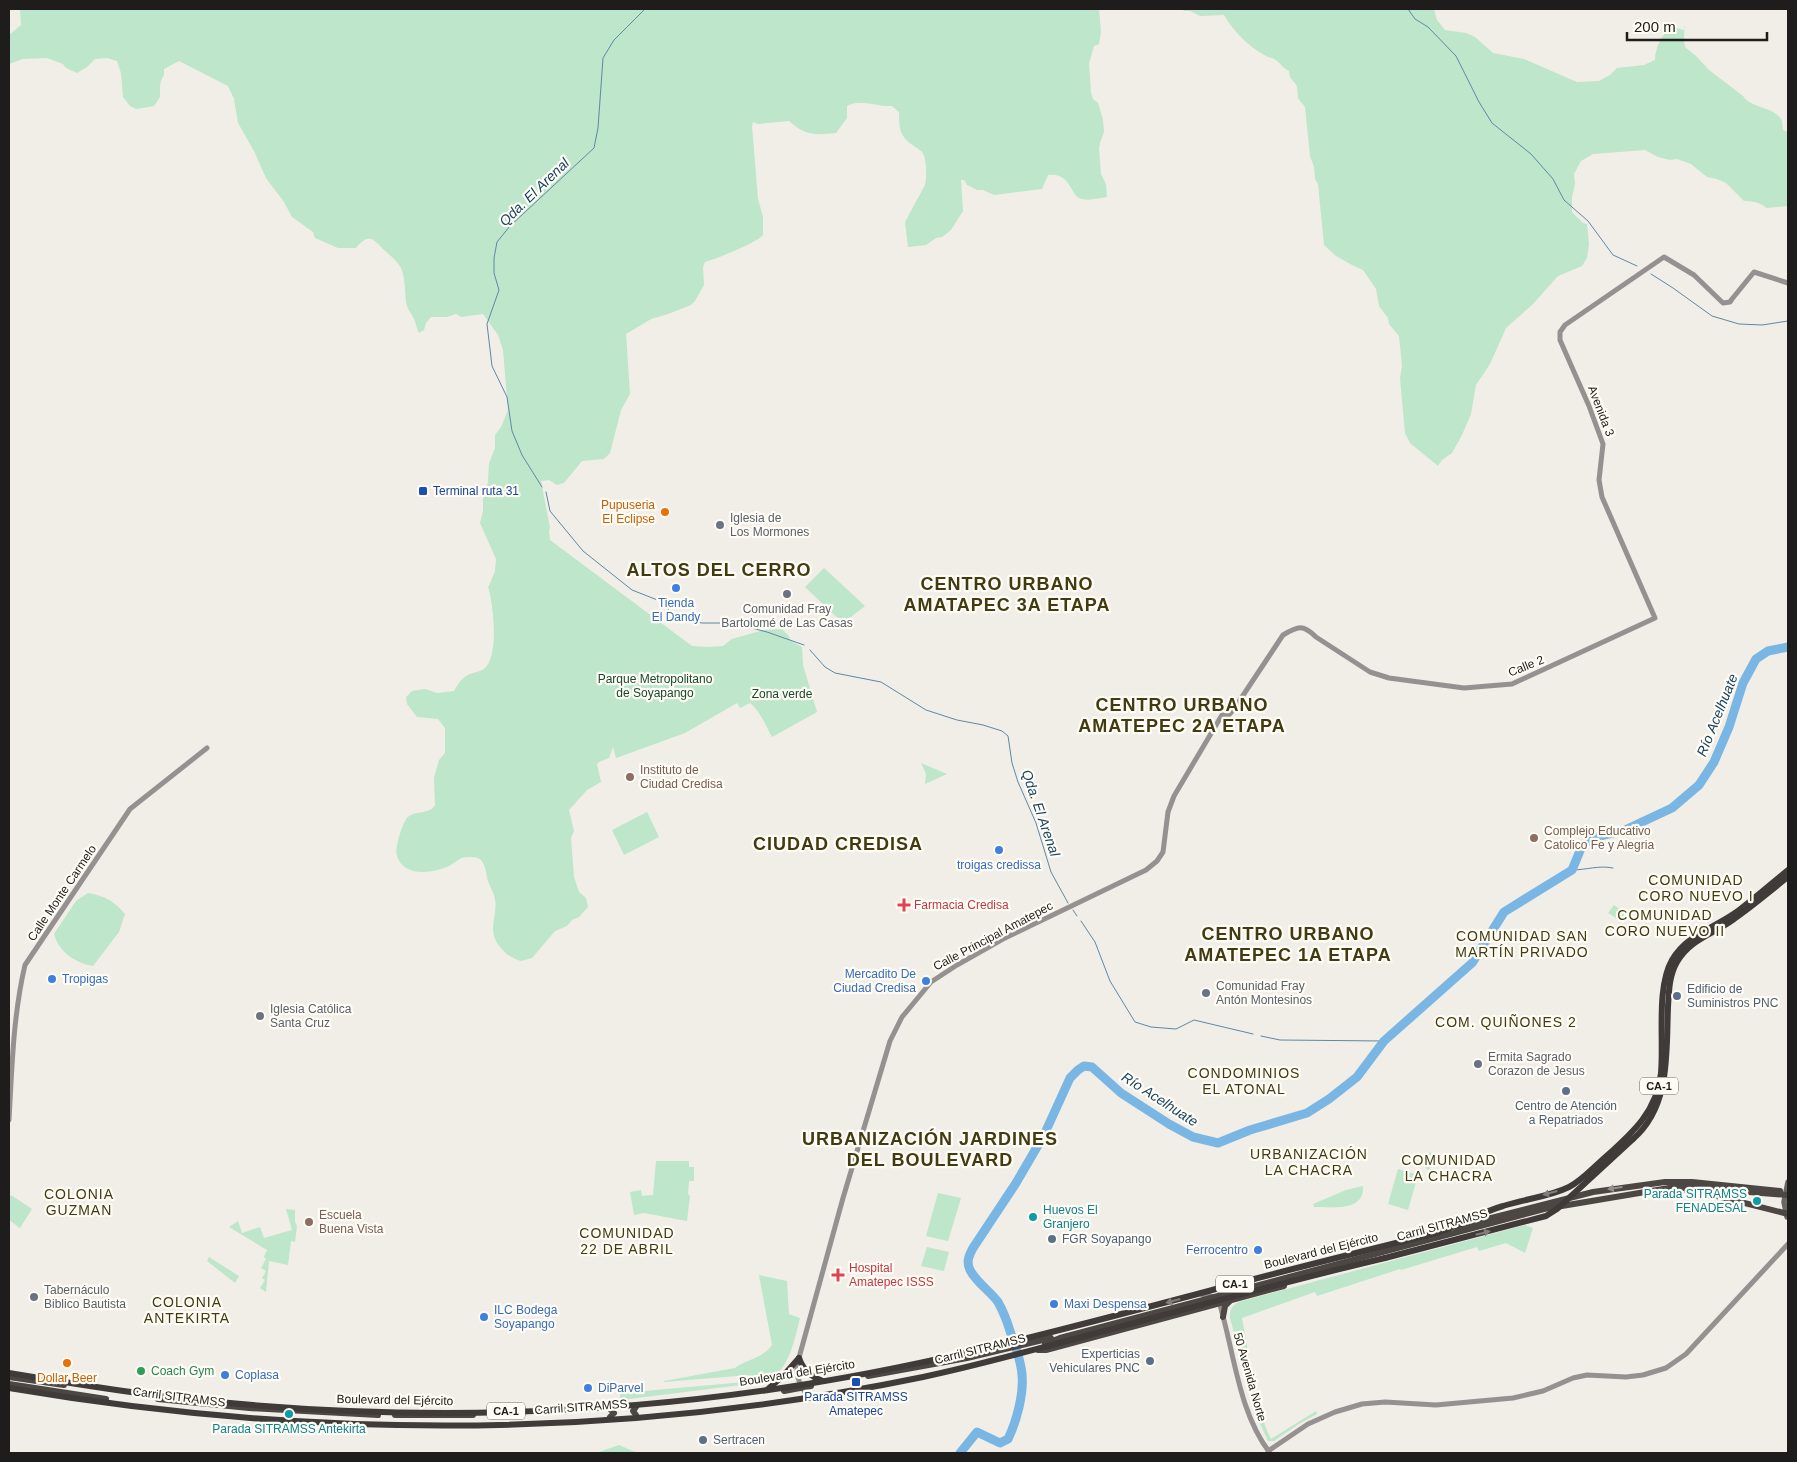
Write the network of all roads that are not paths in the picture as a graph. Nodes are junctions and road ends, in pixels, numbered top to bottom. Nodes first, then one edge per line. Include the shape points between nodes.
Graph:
1 (1788, 283) edge
2 (1655, 618) joint
3 (1222, 715) joint
4 (207, 748) dead end
5 (1788, 870) edge
6 (1788, 877) edge
7 (9, 1120) edge
8 (1788, 1182) edge
9 (1658, 1190) junction
10 (1787, 1193) edge
11 (1788, 1217) edge
12 (1440, 1232) junction
13 (1787, 1244) edge
14 (1236, 1284) junction
15 (1199, 1294) junction
16 (1191, 1296) junction
17 (1237, 1298) junction
18 (1219, 1302) junction
19 (1204, 1306) junction
20 (1195, 1311) joint
21 (1223, 1316) junction
22 (1032, 1346) junction
23 (1001, 1351) junction
24 (798, 1358) junction
25 (9, 1375) edge
26 (824, 1381) junction
27 (9, 1386) edge
28 (800, 1387) junction
29 (766, 1390) junction
30 (808, 1396) junction
31 (636, 1407) junction
32 (610, 1409) junction
33 (636, 1415) junction
34 (610, 1417) junction
35 (1269, 1452) edge

1 - 2 street, Avenida 3 via 1754,272 1732,299 1723,303 1694,275 1664,257 1560,332 1603,444 1599,480 1602,497
2 - 3 street, Calle 2 via 1512,684 1464,688 1370,672 1309,630 1297,628 1283,635 1229,715
3 - 24 street, Calle Principal Amatepec via 1174,796 1168,812 1165,845 1157,861 1146,870 957,965 931,982 902,1017 890,1041
4 - 7 street, Calle Monte Carmelo via 130,809 25,966 13,1046
5 -> 12 highway, CA-1 via 1738,911 1692,938 1672,960 1664,987 1659,1085 1652,1107 1630,1135 1570,1187 1491,1210
17 -> 6 highway, Boulevard del Ejército / CA-1, bridge via 1546,1216 1556,1209 1633,1139 1658,1105 1666,1070 1669,989 1676,963 1695,941 1739,916
8 - 10 main road
9 - 10 main road, Carril SITRAMSS via 1699,1188
9 - 11 main road, Carril SITRAMSS via 1709,1194
9 - 22 main road, Carril SITRAMSS via 1535,1211
10 - 11 main road
10 -> 12 main road, Boulevard del Ejército via 1709,1183 1665,1182 1593,1192
12 - 14 highway, Boulevard del Ejército / CA-1
13 - 35 street via 1692,1348 1666,1368 1635,1376 1587,1375 1542,1392 1504,1399 1436,1405 1362,1404 1308,1424
14 - 15 highway, Boulevard del Ejército / CA-1
14 - 17 highway
14 - 18 street via 1223,1293
15 - 16 highway, Boulevard del Ejército / CA-1
15 - 18 street via 1210,1295
16 - 19 highway via 1199,1298
16 -> 22 highway, Boulevard del Ejército / CA-1 via 1098,1321
17 - 18 highway, Boulevard del Ejército / CA-1
17 - 21 main road via 1225,1306
18 - 19 highway, Boulevard del Ejército / CA-1
18 - 21 street, 50 Avenida Norte
19 - 20 highway
19 - 21 main road via 1214,1308
19 - 22 highway, Boulevard del Ejército / CA-1
20 - 22 main road, Boulevard del Ejército via 1046,1350
21 - 35 street, 50 Avenida Norte via 1249,1413
22 - 23 highway, Boulevard del Ejército / CA-1
22 - 23 highway, Boulevard del Ejército / CA-1
23 - 26 highway, Boulevard del Ejército / CA-1
23 - 28 main road, Carril SITRAMSS
23 - 30 highway, Boulevard del Ejército / CA-1 via 924,1377
24 - 26 highway via 808,1373
24 - 28 street, Calle Principal Amatepec via 796,1372
24 - 29 highway
25 - 29 highway, Boulevard del Ejército / CA-1 via 235,1404 400,1412 564,1409
25 - 32 main road, Carril SITRAMSS via 189,1402 304,1412 462,1416
26 - 28 highway, Boulevard del Ejército / CA-1
27 - 30 highway, Boulevard del Ejército / CA-1 via 192,1414 373,1426 565,1423 694,1413
27 - 34 main road, Carril SITRAMSS via 160,1407 317,1421 453,1424
28 - 29 highway, Boulevard del Ejército / CA-1
28 - 30 street
28 - 31 main road, Carril SITRAMSS
30 - 33 main road, Carril SITRAMSS
31 - 32 main road, Carril SITRAMSS
31 - 33 main road via 633,1411
32 - 34 main road via 614,1413
33 - 34 main road, Carril SITRAMSS

